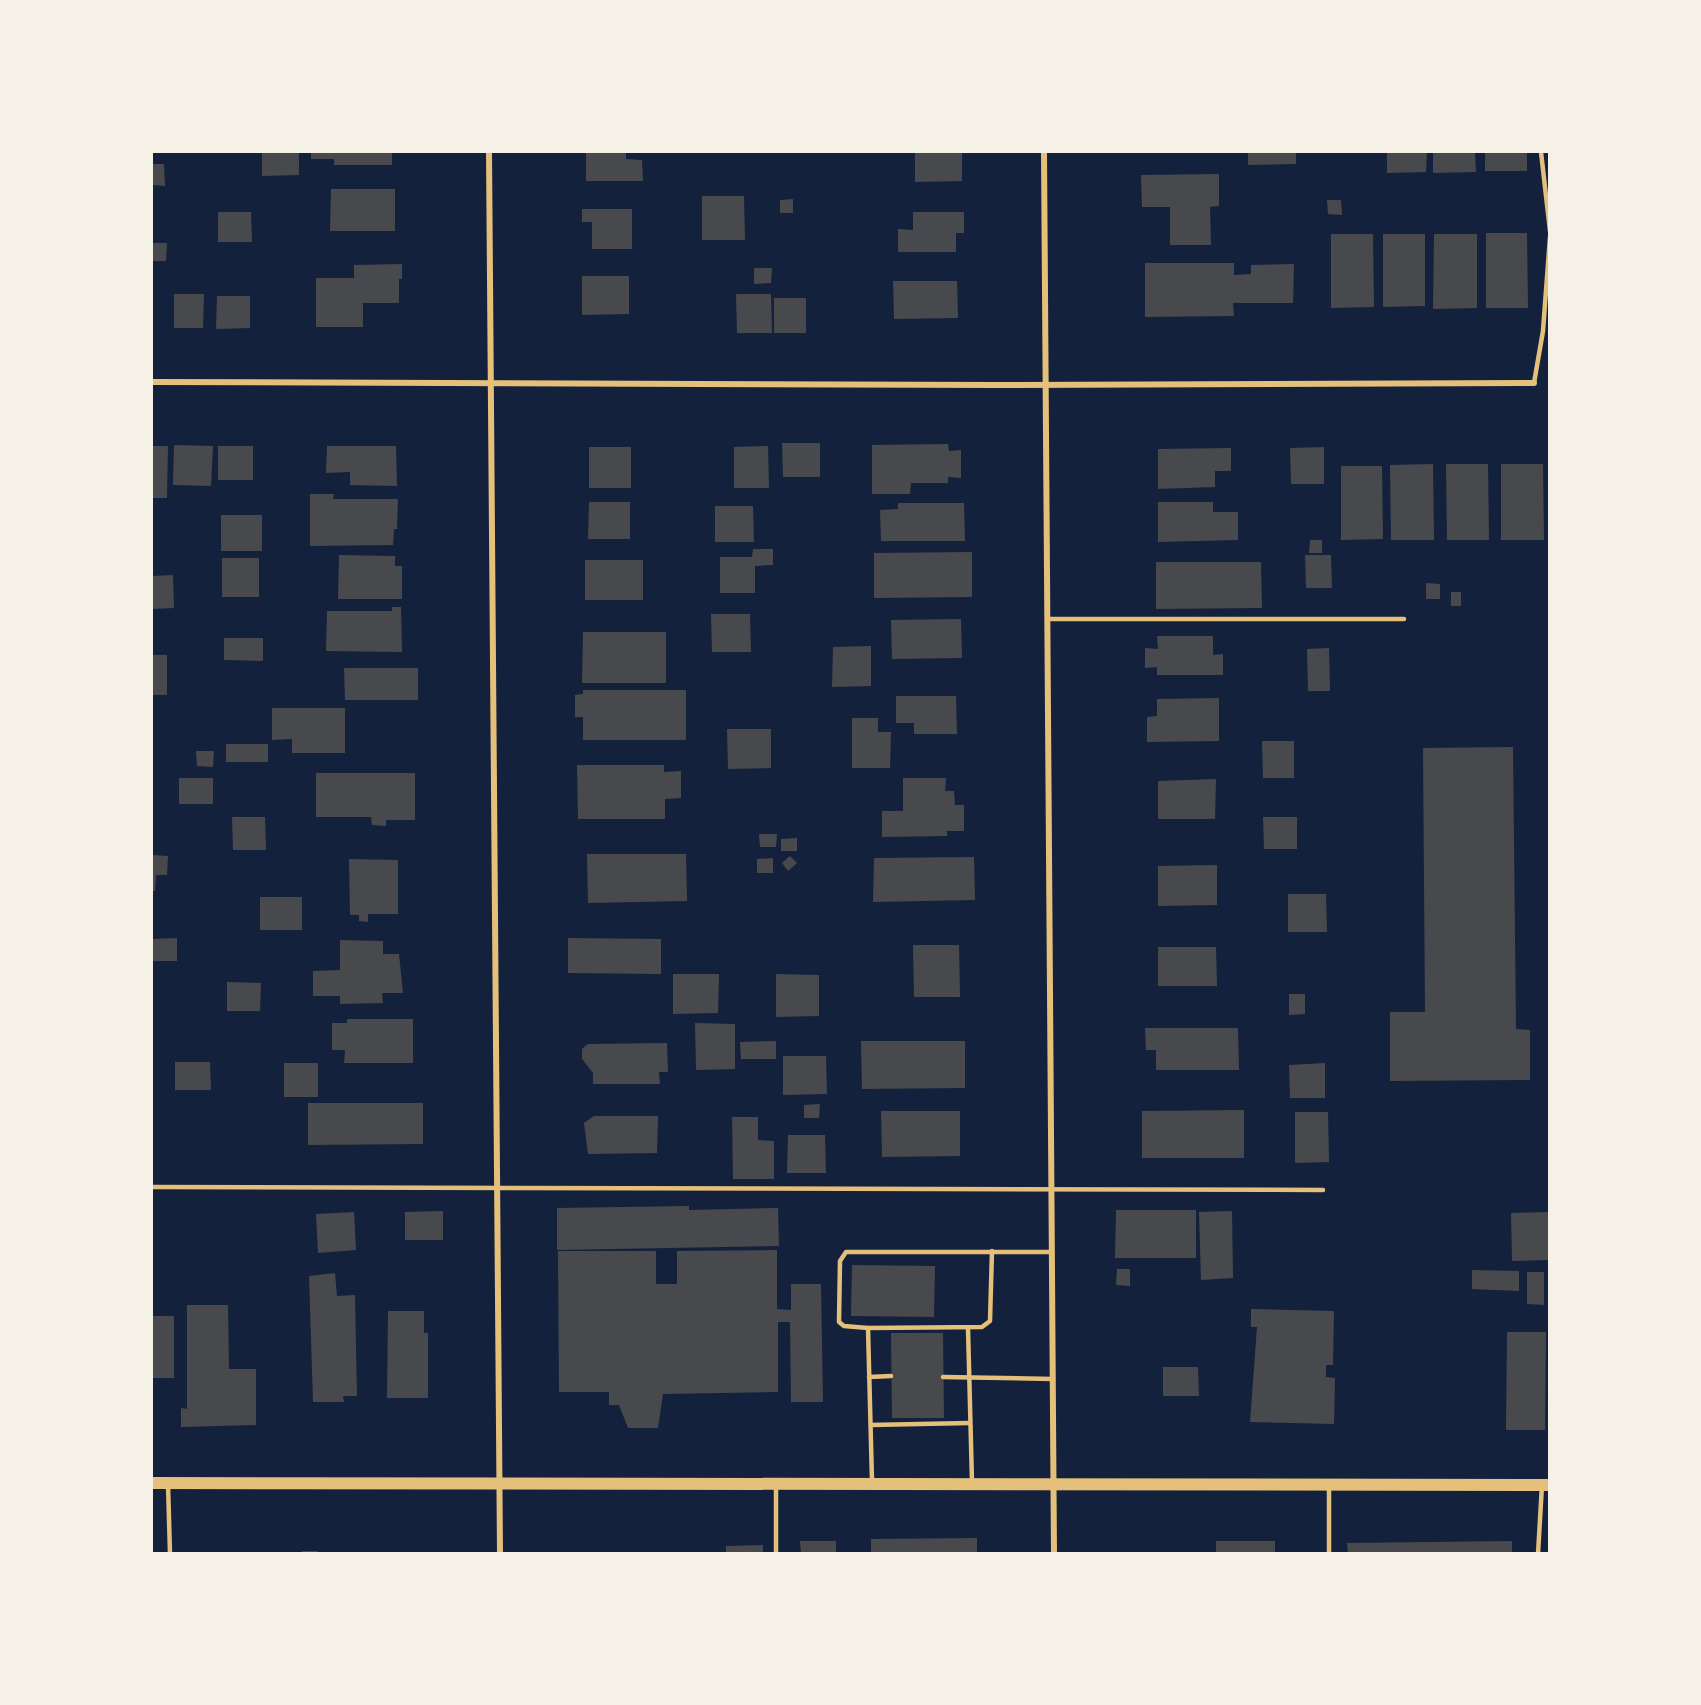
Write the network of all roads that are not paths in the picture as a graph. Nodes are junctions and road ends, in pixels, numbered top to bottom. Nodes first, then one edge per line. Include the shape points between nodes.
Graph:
1 (489, 152) edge
2 (1044, 152) edge
3 (1541, 152) edge
4 (1550, 231) edge
5 (1550, 237) edge
6 (152, 382) edge
7 (1534, 383) joint
8 (491, 384) junction
9 (1046, 384) junction
10 (1048, 619) junction
11 (1404, 619) dead end
12 (152, 1187) edge
13 (496, 1190) junction
14 (1323, 1190) dead end
15 (1053, 1191) junction
16 (992, 1251) junction
17 (1052, 1252) junction
18 (868, 1328) junction
19 (968, 1328) junction
20 (891, 1376) dead end
21 (869, 1377) junction
22 (943, 1377) dead end
23 (968, 1377) junction
24 (1053, 1379) junction
25 (969, 1424) junction
26 (871, 1425) junction
27 (152, 1483) edge
28 (168, 1483) junction
29 (499, 1483) junction
30 (776, 1484) junction
31 (872, 1484) junction
32 (972, 1484) junction
33 (1053, 1484) junction
34 (1329, 1485) junction
35 (1546, 1485) edge
36 (170, 1554) edge
37 (500, 1554) edge
38 (776, 1554) edge
39 (1054, 1554) edge
40 (1329, 1554) edge
41 (1538, 1554) edge

1 - 8 street
2 - 9 street
3 - 4 lane
5 - 7 lane via 1543,331
6 - 8 street
7 - 9 street
8 - 9 street
8 - 13 street
9 - 10 street
10 - 11 lane
10 - 15 street
12 - 13 lane
13 - 15 lane
13 - 29 street
14 - 15 lane
15 - 17 street
16 - 17 lane
16 - 18 lane via 846,1252 840,1261 839,1322
16 - 19 lane via 990,1321 982,1328
17 - 24 street
18 - 19 lane
18 - 21 lane
19 - 23 lane
20 - 21 lane
21 - 26 lane
22 - 23 lane
23 - 24 lane
23 - 25 lane
24 - 33 street
25 - 26 lane
25 - 32 lane
26 - 31 lane
27 - 28 main road
28 - 29 main road
28 - 36 lane
29 - 30 main road
29 - 37 street
30 - 31 main road
30 - 38 lane
31 - 32 main road
32 - 33 main road
33 - 34 main road
33 - 39 street
34 - 35 main road
34 - 40 lane
35 - 41 lane

